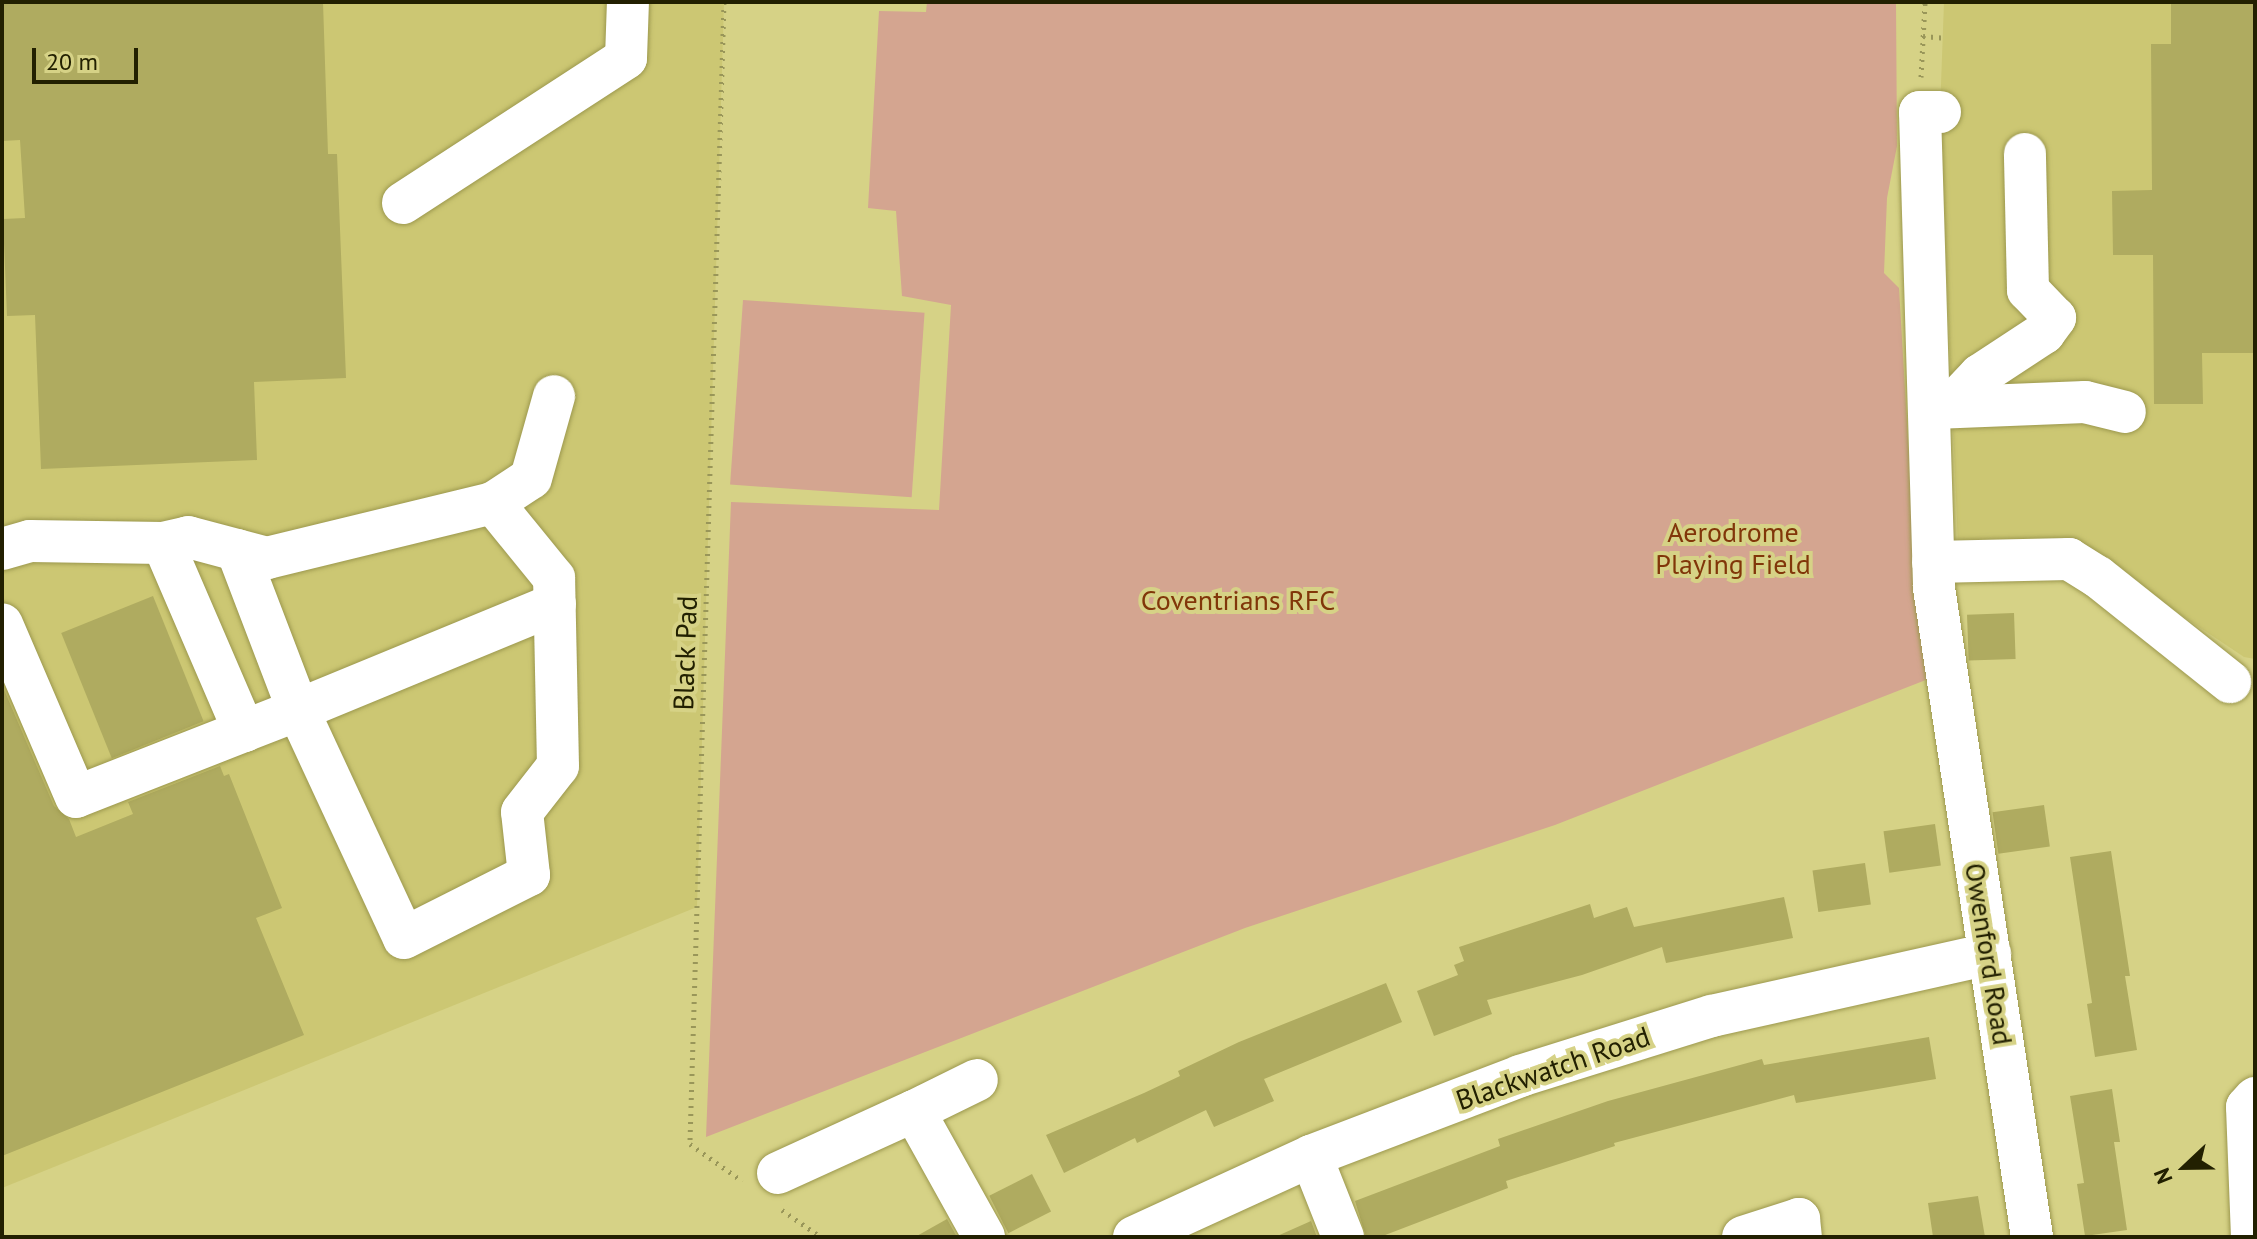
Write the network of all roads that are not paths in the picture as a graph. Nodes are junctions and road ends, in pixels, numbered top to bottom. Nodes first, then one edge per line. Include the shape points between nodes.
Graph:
1 (628, 2) edge
2 (1930, 112) road end
3 (2025, 154) dead end
4 (403, 203) dead end
5 (554, 396) dead end
6 (1939, 408) junction
7 (2125, 412) dead end
8 (493, 503) junction
9 (163, 543) junction
10 (2, 549) edge
11 (237, 550) junction
12 (1933, 562) junction
13 (555, 604) junction
14 (2, 624) edge
15 (2230, 682) dead end
16 (298, 710) junction
17 (244, 731) junction
18 (1990, 954) junction
19 (977, 1080) dead end
20 (2255, 1098) edge
21 (914, 1111) junction
22 (1311, 1156) junction
23 (767, 1187) road end
24 (984, 1237) edge
25 (1134, 1237) edge
26 (1343, 1237) edge
27 (1743, 1237) edge
28 (1801, 1237) edge
29 (2032, 1237) edge
30 (2252, 1237) edge

1 - 4 street via 626,58
2 - 6 street, Owenford Road
3 - 6 street via 2028,290 2055,318 2044,333
5 - 8 street via 531,478
6 - 7 street via 2085,402
6 - 12 street, Owenford Road
8 - 11 street via 267,558
8 - 13 street via 554,578
9 - 10 street via 30,541
9 - 11 street via 188,537
9 - 17 street
11 - 16 street
12 - 15 street via 2069,559
12 - 18 street, Owenford Road via 1944,671
13 - 16 street
13 - 16 street via 558,766 522,812 529,875 404,938
14 - 17 street via 76,797
16 - 17 street
18 - 22 street, Blackwatch Road via 1712,1016 1520,1076
18 - 29 street, Owenford Road
19 - 21 street
20 - 30 street via 2247,1107
21 - 23 street
21 - 24 street
22 - 25 street, Blackwatch Road
22 - 26 street
27 - 28 street via 1799,1219

